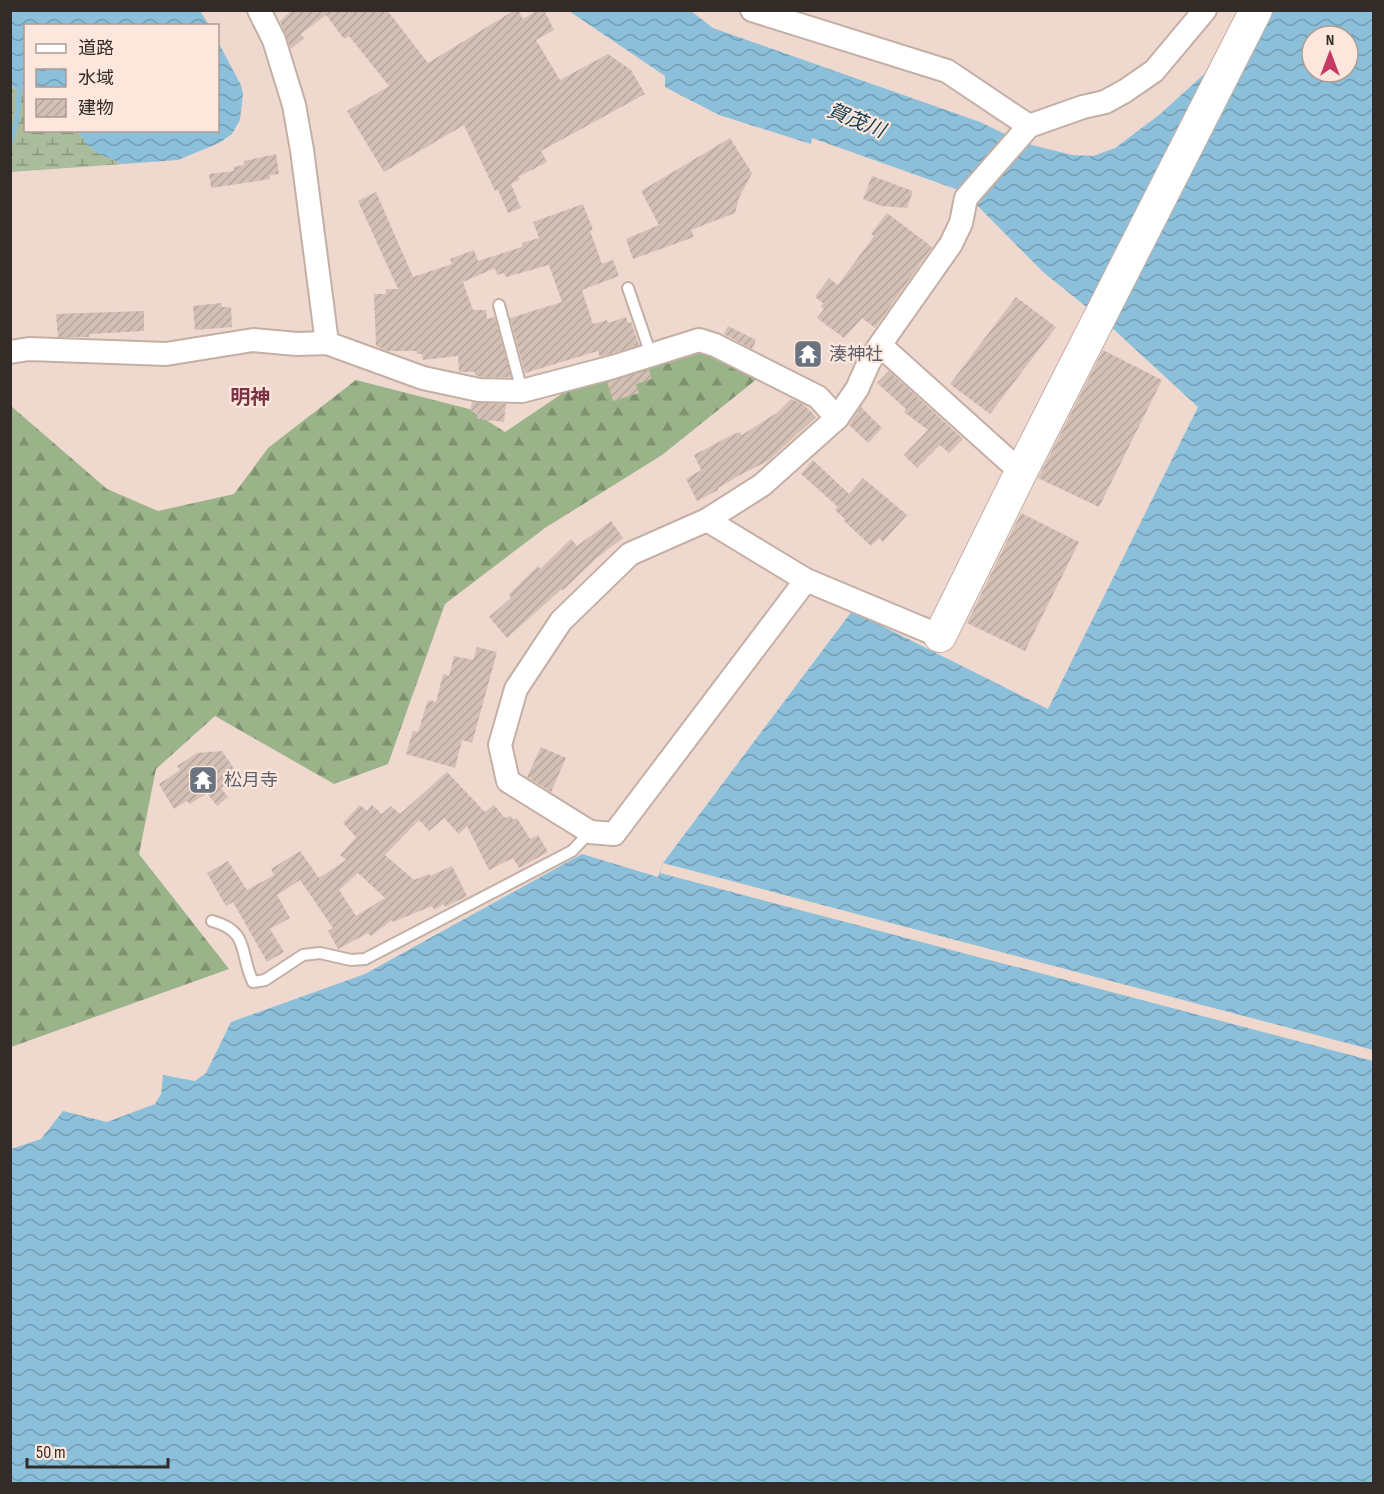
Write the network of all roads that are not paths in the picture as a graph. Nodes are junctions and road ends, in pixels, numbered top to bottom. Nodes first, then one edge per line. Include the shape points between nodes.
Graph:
1 (259, 10) edge
2 (752, 10) edge
3 (1206, 10) edge
4 (1254, 13) edge
5 (1023, 133) junction
6 (628, 288) dead end
7 (499, 305) dead end
8 (327, 343) junction
9 (880, 345) junction
10 (10, 352) edge
11 (651, 355) junction
12 (522, 391) junction
13 (837, 418) junction
14 (1021, 472) junction
15 (707, 520) junction
16 (806, 580) junction
17 (940, 636) joint
18 (590, 832) junction
19 (212, 921) dead end

1 - 8 street via 274,40 294,105
2 - 5 street via 947,71
3 - 5 street via 1154,72 1105,102 1083,107
4 - 14 street
5 - 9 street via 966,198 951,244
6 - 11 lane
7 - 12 lane
8 - 10 street via 253,340 166,354 29,349
8 - 12 street via 423,378 479,390
9 - 13 street
9 - 14 street
11 - 12 street
11 - 13 street via 699,340 707,342 818,397
13 - 15 street via 762,485
14 - 17 street
15 - 16 street
15 - 18 street via 630,554 561,621 516,689 500,745 508,781
16 - 17 street
16 - 18 street via 614,834
18 - 19 lane via 572,851 365,958 303,955 265,980 253,982 240,937 226,925

